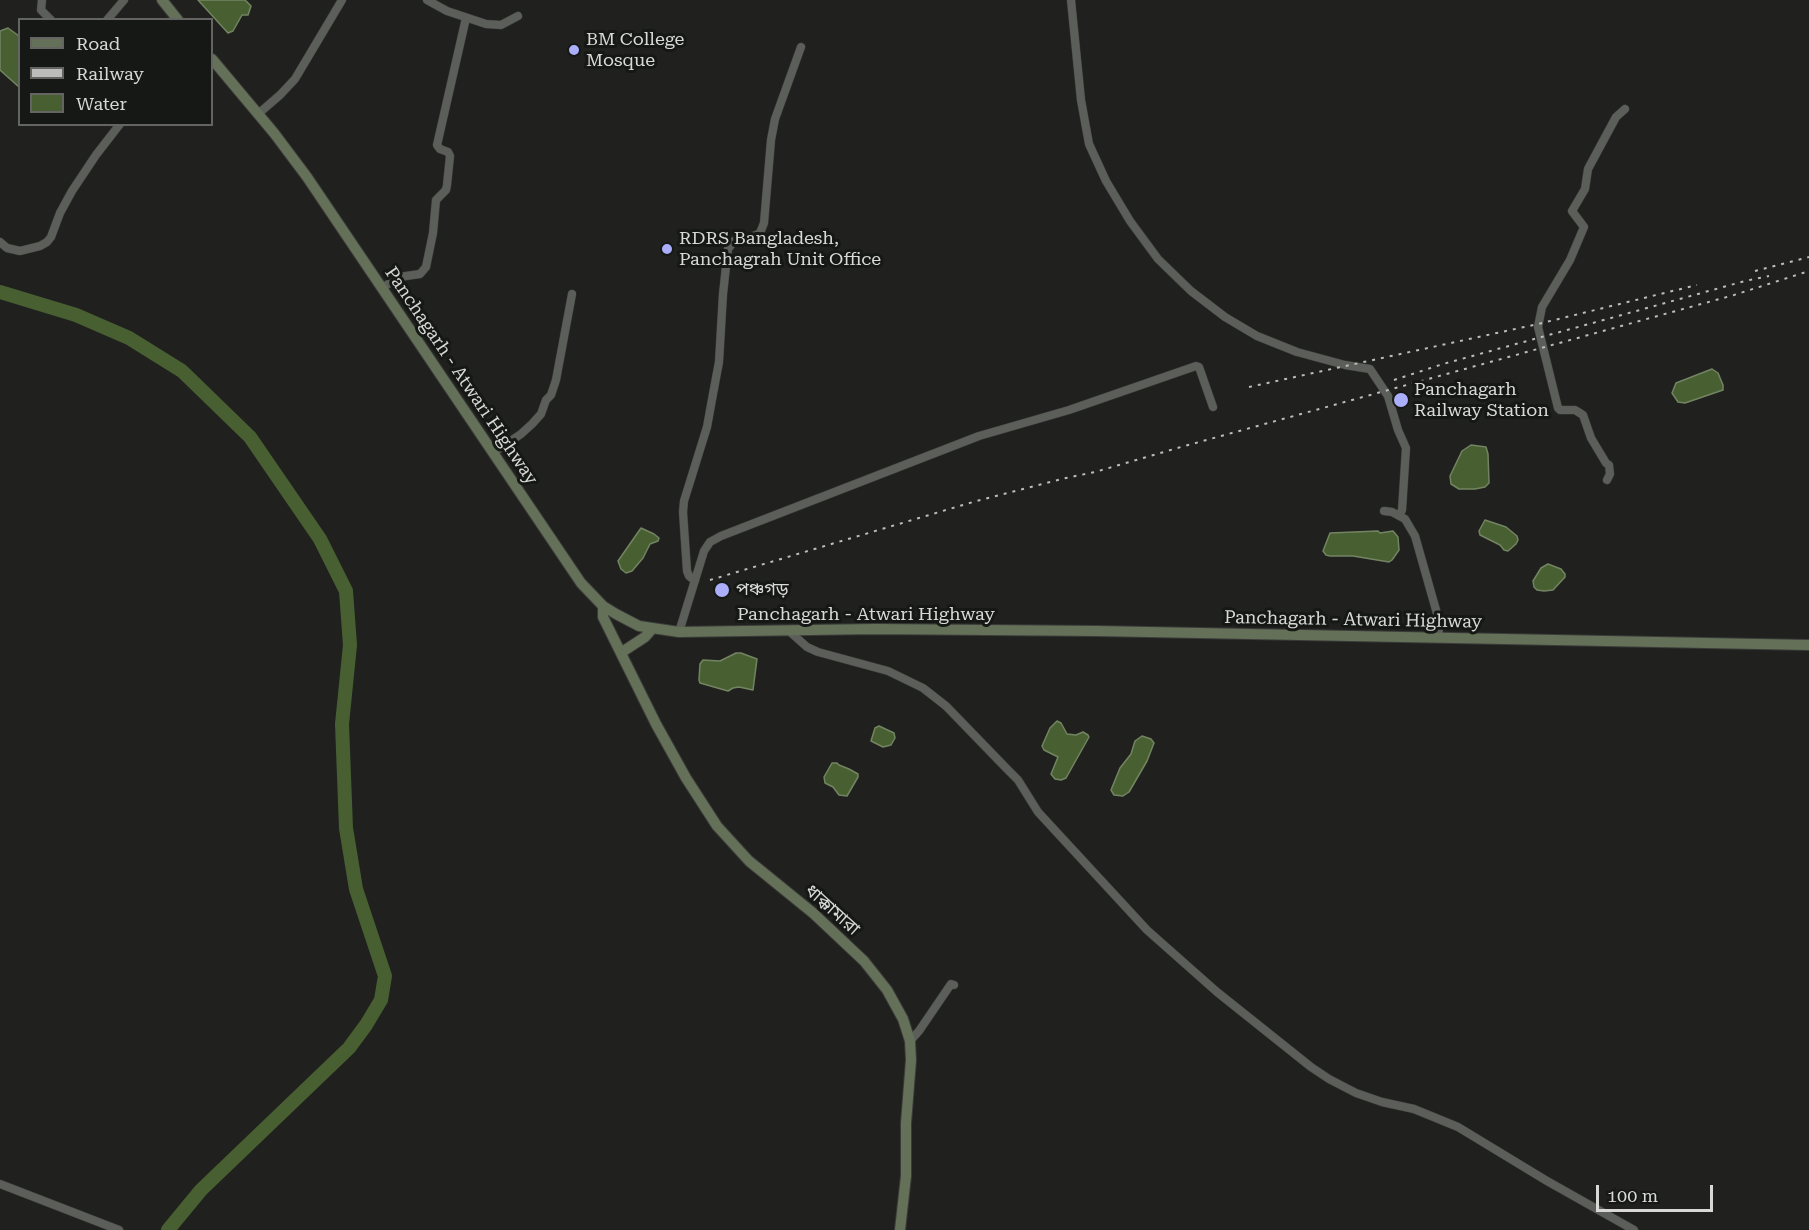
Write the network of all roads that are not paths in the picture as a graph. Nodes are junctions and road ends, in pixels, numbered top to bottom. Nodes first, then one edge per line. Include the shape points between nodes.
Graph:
1 (42, 0) edge
2 (124, 0) edge
3 (162, 0) edge
4 (342, 0) edge
5 (428, 0) edge
6 (1071, 0) edge
7 (518, 16) dead end
8 (49, 18) edge
9 (109, 18) edge
10 (176, 18) edge
11 (466, 18) junction
12 (801, 47) dead end
13 (213, 60) edge
14 (1626, 109) dead end
15 (258, 114) junction
16 (118, 126) edge
17 (0, 242) edge
18 (382, 288) junction
19 (572, 294) dead end
20 (1213, 407) dead end
21 (493, 453) junction
22 (1607, 480) dead end
23 (1384, 511) dead end
24 (1399, 516) junction
25 (694, 581) junction
26 (603, 606) junction
27 (652, 629) junction
28 (789, 631) junction
29 (679, 632) junction
30 (1439, 638) junction
31 (1809, 645) edge
32 (622, 652) junction
33 (954, 985) dead end
34 (910, 1041) junction
35 (0, 1184) edge
36 (119, 1230) edge
37 (900, 1230) edge
38 (1634, 1230) edge

1 - 8 street via 41,10
2 - 9 street
3 - 10 main road
4 - 15 street via 295,79
5 - 11 street
6 - 24 street via 1089,144 1130,221 1164,265 1225,317 1287,348 1370,369 1389,396 1406,448
7 - 11 street via 495,26
11 - 18 street via 437,145 450,156 446,190 436,200 426,267 420,274 399,277
12 - 25 street via 775,119 762,229 756,235 734,241 728,249 719,362 707,427 684,501 687,571
13 - 15 main road, Panchagarh - Atwari Highway
14 - 22 street via 1616,117 1588,169 1585,189 1572,211 1584,227 1542,308 1538,327 1558,408 1583,415 1591,438 1609,465
15 - 18 main road, Panchagarh - Atwari Highway via 308,177
16 - 17 street via 72,191 47,242 21,251
18 - 21 main road, Panchagarh - Atwari Highway
19 - 21 street via 551,395 532,424
20 - 25 street via 1196,366 986,434 721,536 707,546
21 - 26 main road, Panchagarh - Atwari Highway via 579,580
23 - 24 street
24 - 30 street via 1415,536 1438,617
25 - 29 street
26 - 27 main road, Panchagarh - Atwari Highway
26 - 32 main road, ধাক্কামারা via 603,617
27 - 29 main road, Panchagarh - Atwari Highway
27 - 32 main road
28 - 29 main road, Panchagarh - Atwari Highway
28 - 30 main road, Panchagarh - Atwari Highway via 1097,631
28 - 38 street via 807,647 894,674 923,688 946,706 1018,780 1038,812 1147,930 1311,1067 1356,1093 1414,1109 1458,1127
30 - 31 main road, Panchagarh - Atwari Highway
32 - 34 main road, ধাক্কামারা via 686,778 717,826 749,861 864,961 897,1008
33 - 34 street via 945,990
34 - 37 main road, ধাক্কামারা via 906,1176
35 - 36 street

